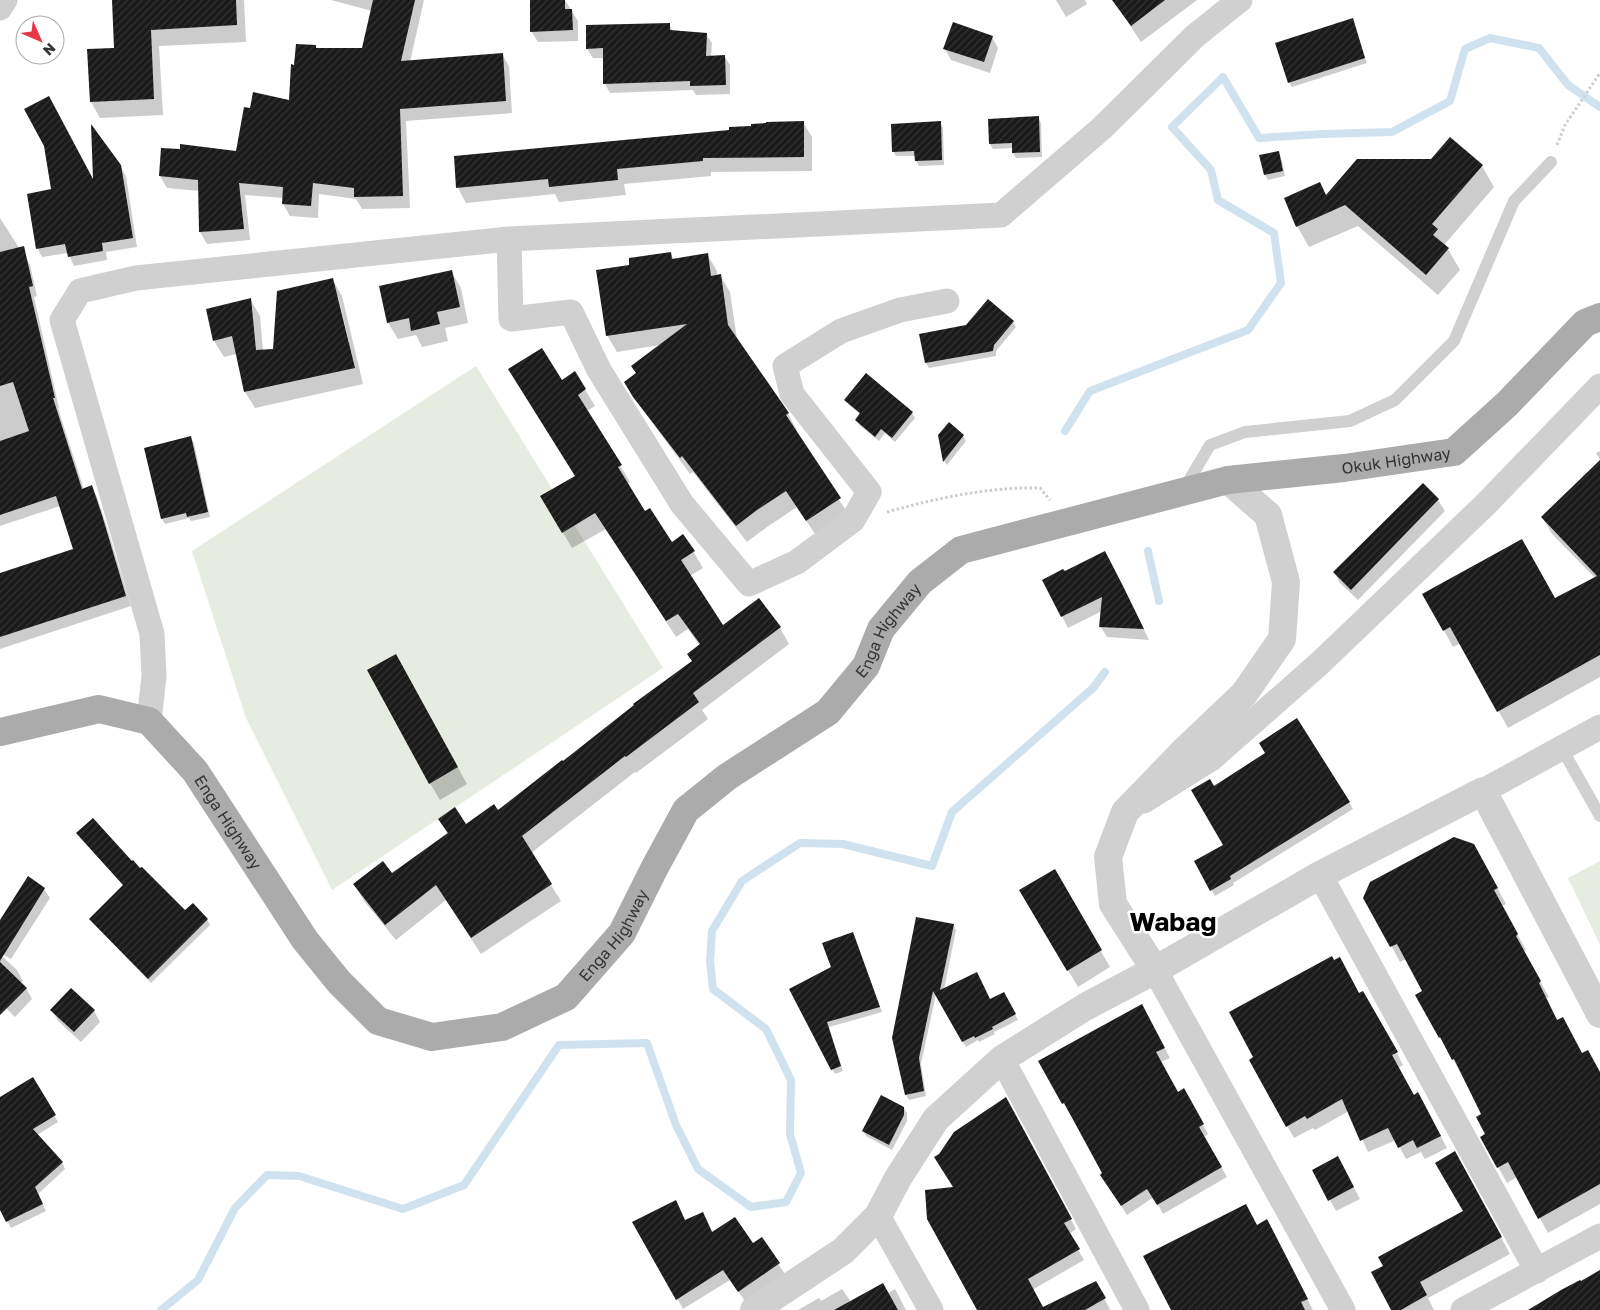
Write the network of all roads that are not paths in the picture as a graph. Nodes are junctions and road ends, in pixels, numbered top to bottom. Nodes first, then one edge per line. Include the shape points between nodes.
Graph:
1 (5, 0) edge
2 (1240, 0) edge
3 (0, 8) edge
4 (1551, 162) road end
5 (509, 239) junction
6 (947, 301) dead end
7 (1600, 317) edge
8 (1600, 386) edge
9 (1228, 480) junction
10 (1182, 493) junction
11 (149, 721) junction
12 (1600, 727) edge
13 (0, 732) edge
14 (1561, 748) junction
15 (1483, 791) junction
16 (1125, 812) junction
17 (1600, 816) edge
18 (1320, 875) junction
19 (1155, 970) junction
20 (1600, 1014) edge
21 (1002, 1059) junction
22 (878, 1216) junction
23 (1600, 1236) edge
24 (1536, 1271) junction
25 (754, 1310) edge
26 (931, 1310) edge
27 (1137, 1310) edge
28 (1343, 1310) edge
29 (1463, 1310) edge

1 - 3 street
2 - 5 street via 1195,36 1102,128 1001,215
4 - 10 lane via 1514,201 1454,341 1395,400 1350,421 1245,432 1210,444
5 - 6 street via 511,319 571,312 599,370 682,504 749,584 797,562 853,520 869,492 792,394 785,366 842,331 900,310
5 - 11 street via 136,278 80,291 62,320 152,634 154,676
7 - 9 main road, Okuk Highway via 1585,323 1507,404 1454,452
8 - 16 street via 1486,504 1320,663 1211,759
9 - 10 main road, Enga Highway
9 - 16 street via 1268,515 1286,582 1282,639 1244,694
10 - 11 main road, Enga Highway via 961,550 920,582 881,629 866,666 828,712 727,777 686,810 622,933 566,997 502,1027 432,1036 378,1022 339,982 305,940 195,771
11 - 13 main road via 99,709
12 - 14 street
14 - 15 street
14 - 17 lane
15 - 18 street
15 - 20 street
16 - 19 street via 1108,857 1113,904
18 - 19 street
18 - 24 street
19 - 21 street via 1085,1007
19 - 28 street
21 - 22 street via 936,1119
21 - 27 street
22 - 25 street via 843,1251
22 - 26 street
23 - 24 street
24 - 29 street

